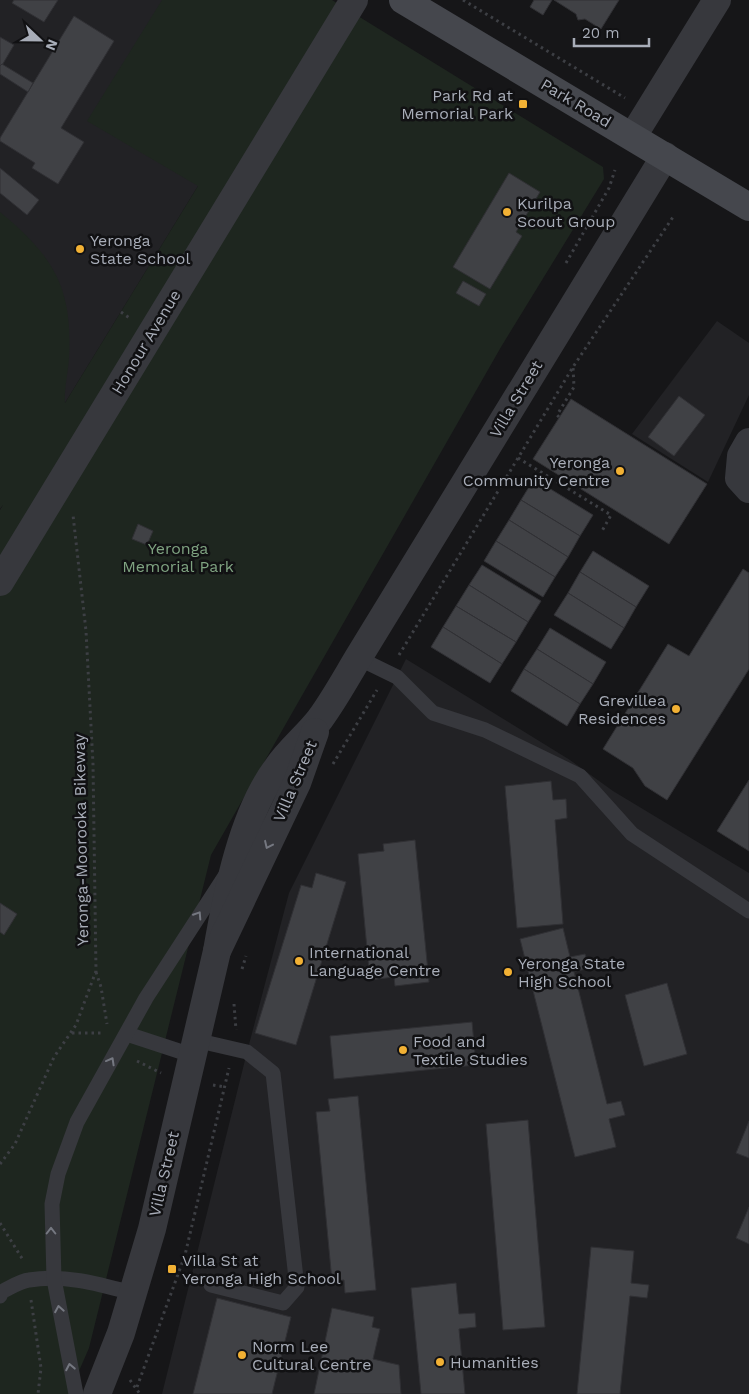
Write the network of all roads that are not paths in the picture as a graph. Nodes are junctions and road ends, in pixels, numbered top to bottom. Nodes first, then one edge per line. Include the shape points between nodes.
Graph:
1 (354, 0) edge
2 (403, 0) edge
3 (717, 0) edge
4 (633, 136) junction
5 (665, 156) junction
6 (749, 207) edge
7 (749, 442) edge
8 (749, 489) edge
9 (0, 582) edge
10 (358, 658) junction
11 (320, 719) junction
12 (238, 858) junction
13 (749, 911) edge
14 (217, 950) junction
15 (127, 1034) junction
16 (193, 1047) junction
17 (54, 1279) junction
18 (211, 1285) dead end
19 (132, 1293) junction
20 (0, 1296) edge
21 (76, 1394) edge
22 (97, 1394) edge

1 - 9 street, Honour Avenue
2 - 4 street, Park Road
3 - 4 street
4 - 5 street, Park Road
5 - 6 street, Park Road
5 - 10 street, Villa Street
7 - 8 street via 740,456 739,478
10 - 11 street, Villa Street
10 - 13 lane via 397,677 433,713 485,730 580,776 632,834
11 - 12 street, Villa Street via 277,768 262,794
11 -> 14 street, Villa Street via 297,783
12 - 14 street, Villa Street
15 -> 12 lane via 178,946
14 - 16 street, Villa Street
15 - 16 lane
17 -> 15 lane via 52,1204 58,1174 77,1122
16 - 18 lane via 247,1052 273,1073 297,1287 282,1303
16 - 19 street, Villa Street via 152,1229
17 - 19 lane via 78,1280
17 - 20 lane via 28,1280 1,1292
21 -> 17 lane
19 - 22 street, Villa Street via 121,1333

